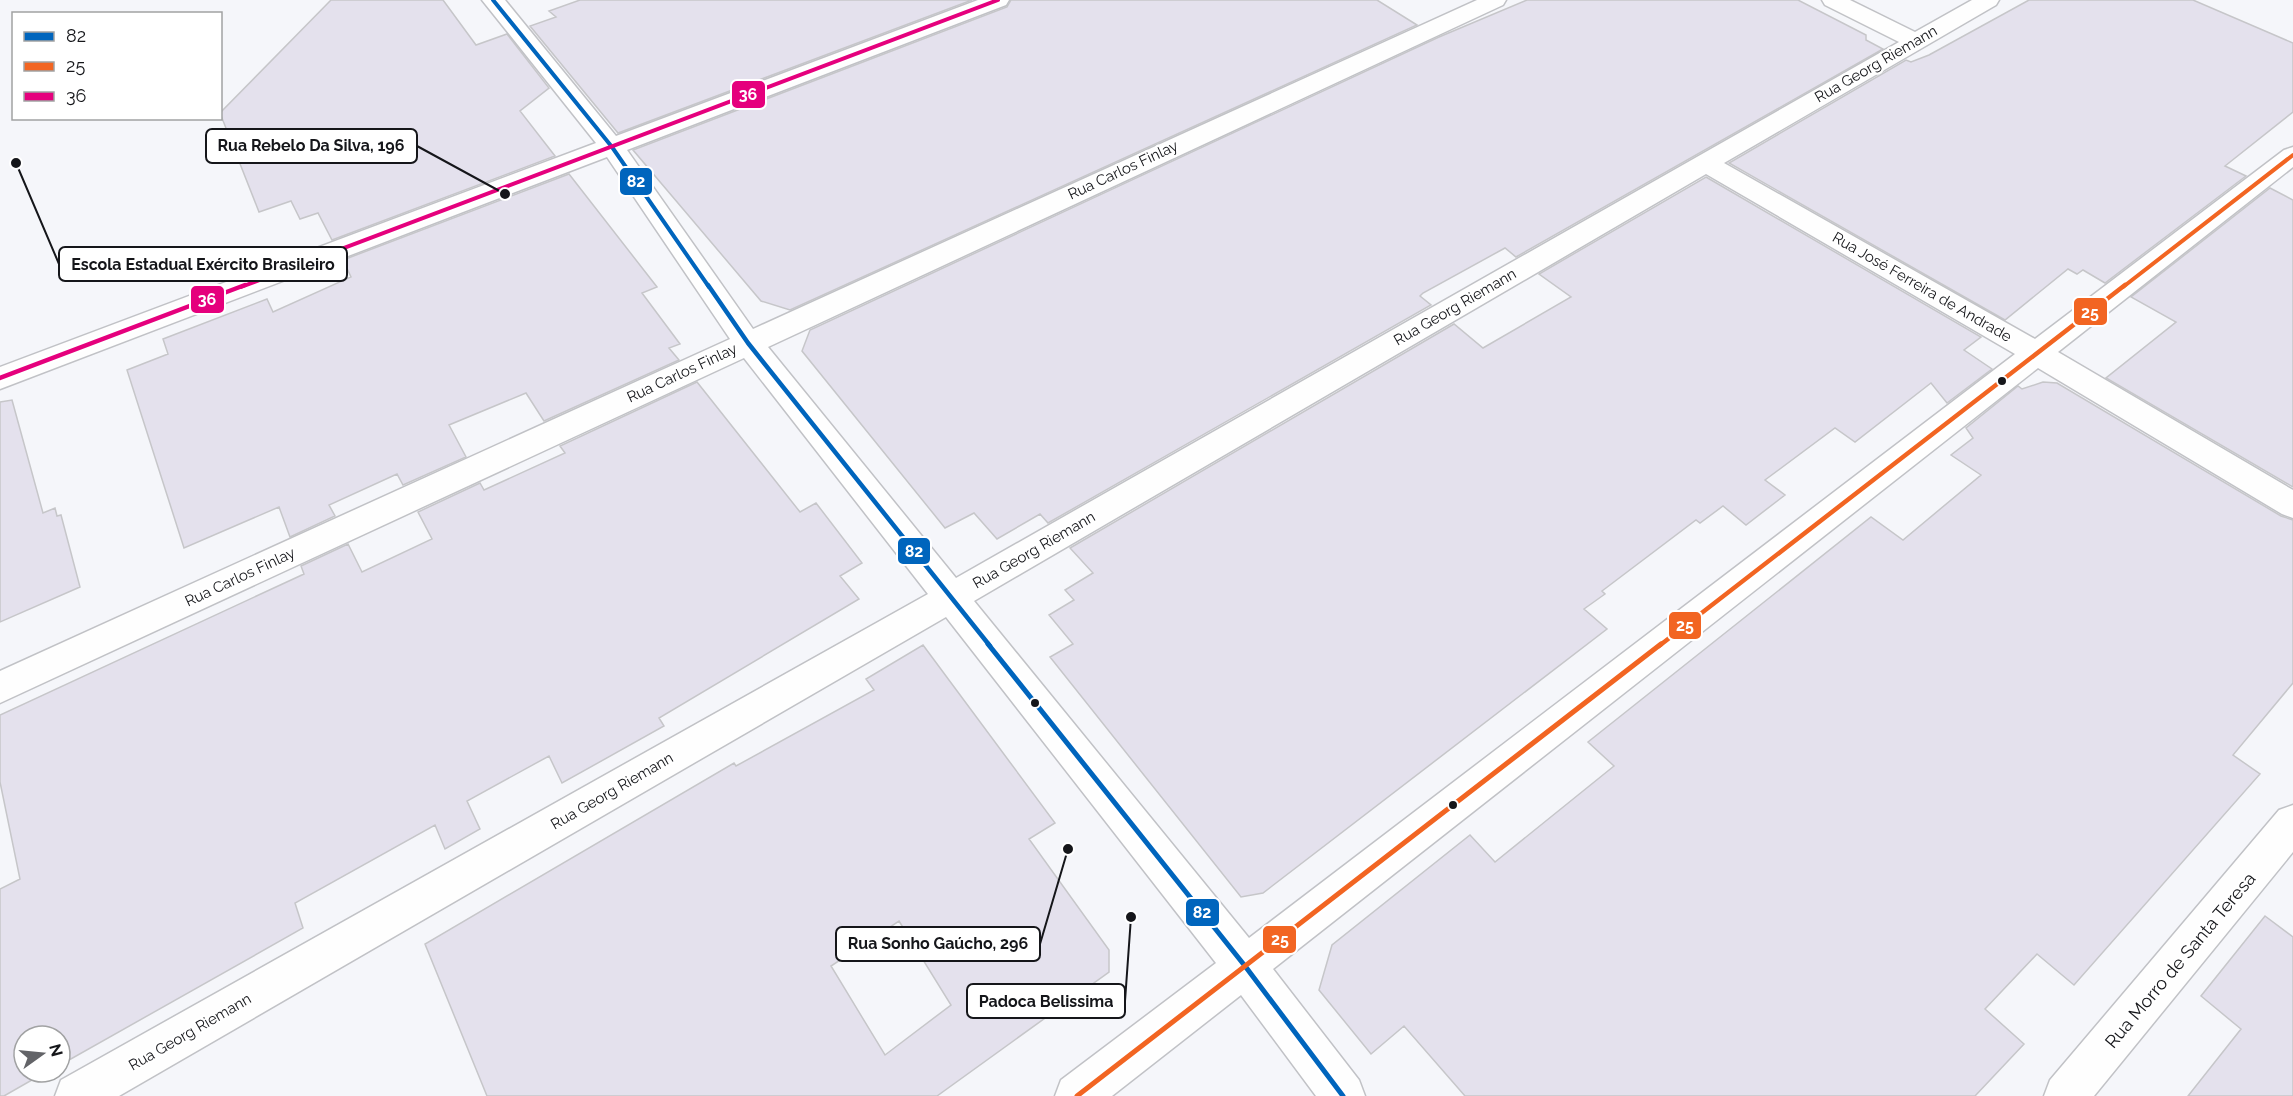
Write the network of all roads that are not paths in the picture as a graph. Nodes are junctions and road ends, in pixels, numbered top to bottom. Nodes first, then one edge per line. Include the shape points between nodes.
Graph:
1 (493, 0) edge
2 (999, 0) edge
3 (1495, 0) edge
4 (1833, 0) edge
5 (1988, 0) edge
6 (1915, 41) junction
7 (612, 147) junction
8 (2293, 155) edge
9 (1705, 163) junction
10 (748, 343) junction
11 (2036, 353) junction
12 (0, 378) edge
13 (2293, 505) edge
14 (950, 598) junction
15 (0, 688) edge
16 (2293, 823) edge
17 (1245, 966) junction
18 (77, 1096) edge
19 (1077, 1096) edge
20 (1343, 1096) edge
21 (2066, 1096) edge

1 - 7 street
2 - 7 street
3 - 10 street, Rua Carlos Finlay
4 - 6 street
5 - 6 street, Rua Georg Riemann
6 - 9 street, Rua Georg Riemann
7 - 10 street
7 - 12 street
8 - 11 street
9 - 11 street, Rua José Ferreira de Andrade
9 - 14 street, Rua Georg Riemann
10 - 14 street
10 - 15 street, Rua Carlos Finlay
11 - 13 street, Rua José Ferreira de Andrade
11 - 17 street
14 - 17 street
14 - 18 street, Rua Georg Riemann
16 - 21 street, Rua Morro de Santa Teresa
17 - 19 street
17 - 20 street

